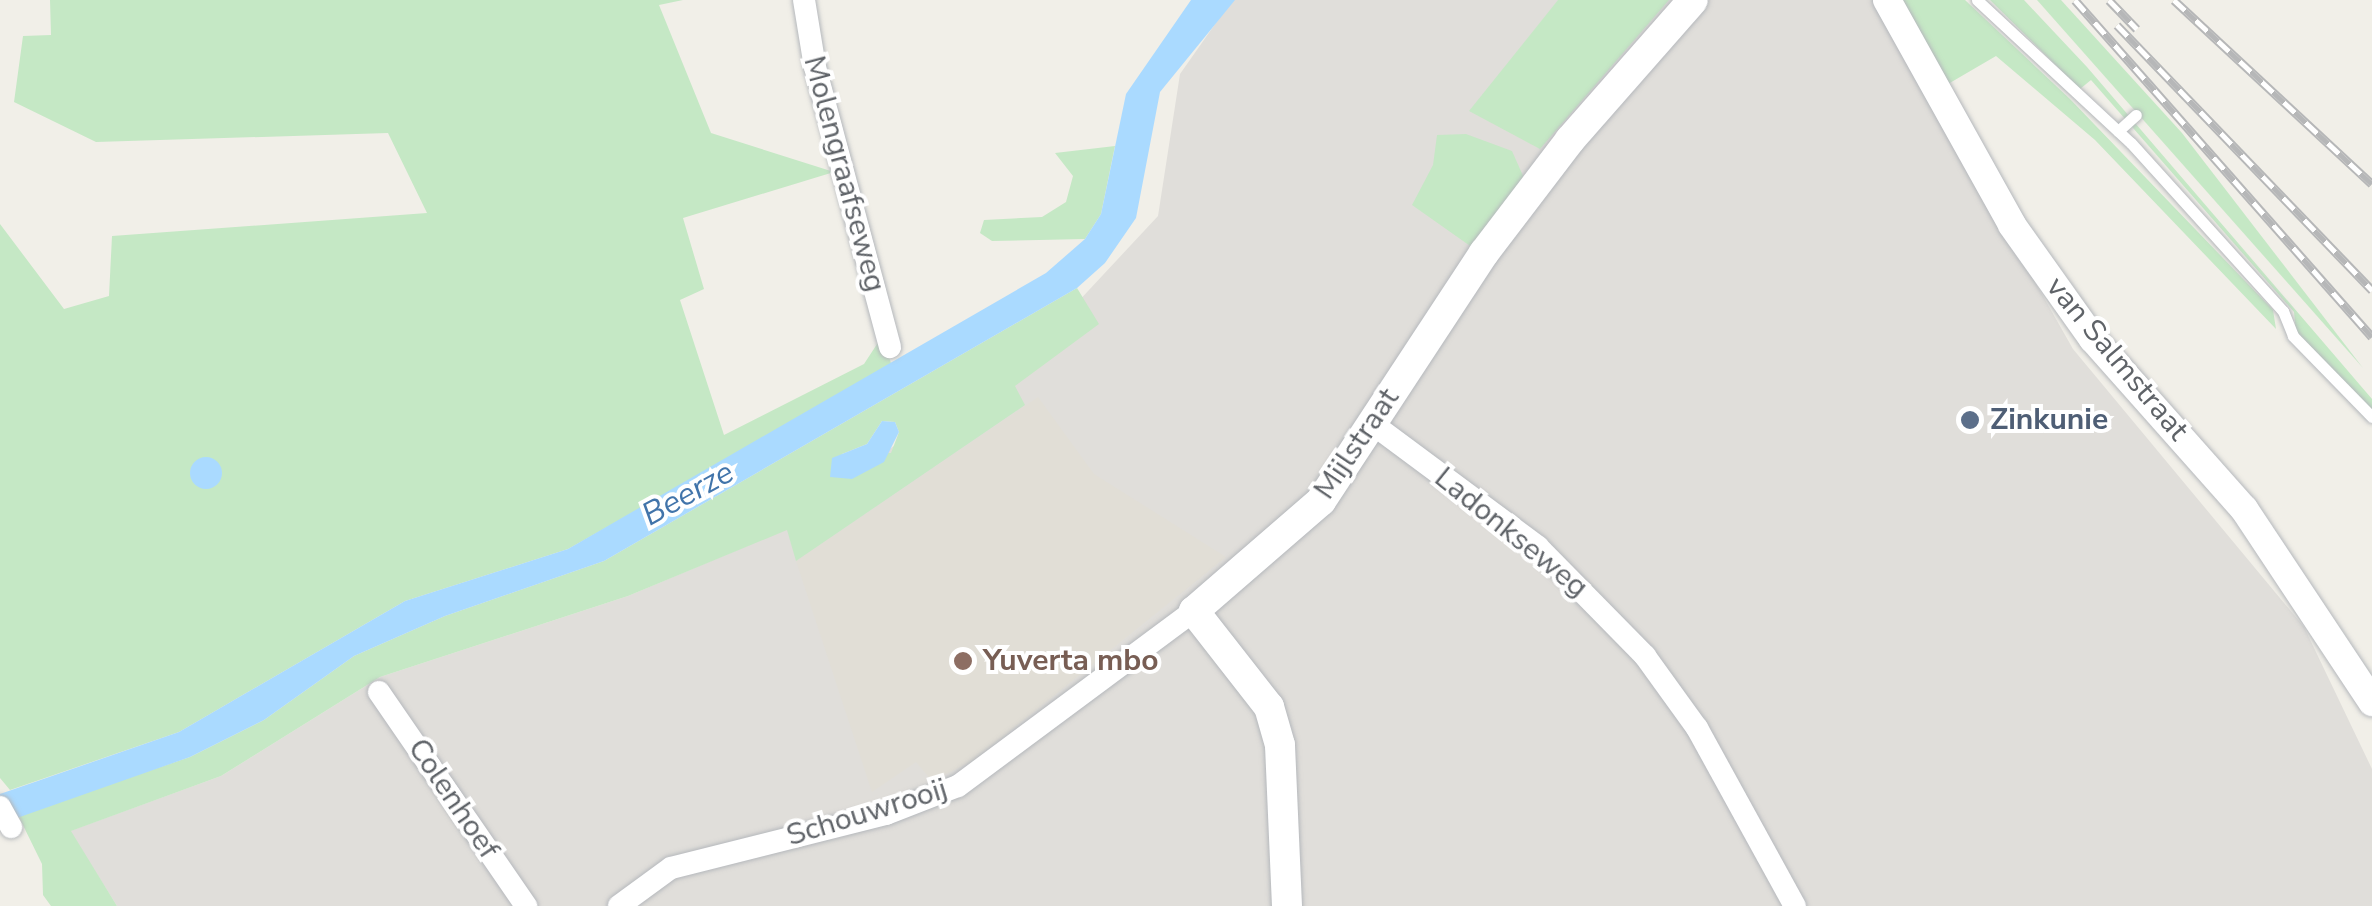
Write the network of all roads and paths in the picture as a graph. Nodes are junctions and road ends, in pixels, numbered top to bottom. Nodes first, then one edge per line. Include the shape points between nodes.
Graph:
1 (804, 0) edge
2 (1692, 0) edge
3 (1887, 0) edge
4 (1977, 0) edge
5 (2136, 116) dead end
6 (2118, 131) junction
7 (890, 346) dead end
8 (2372, 417) edge
9 (1374, 426) junction
10 (1194, 611) junction
11 (379, 692) dead end
12 (2372, 702) edge
13 (526, 906) edge
14 (619, 906) edge
15 (1287, 906) edge
16 (1795, 906) edge

1 - 7 street, Molengraafseweg via 815,67
2 - 9 main road, Mijlstraat via 1570,140 1484,253
3 - 12 street, van Salmstraat via 2012,225 2093,339 2278,554
4 - 6 lane
5 - 6 lane
6 - 8 lane via 2283,311 2293,336
9 - 10 main road, Mijlstraat via 1295,528
9 - 16 street, Ladonkseweg via 1538,547 1645,656 1697,728
10 - 14 street, Schouwrooij via 958,786 886,814 671,868
10 - 15 main road via 1269,708 1280,744
11 - 13 street, Colenhoef

